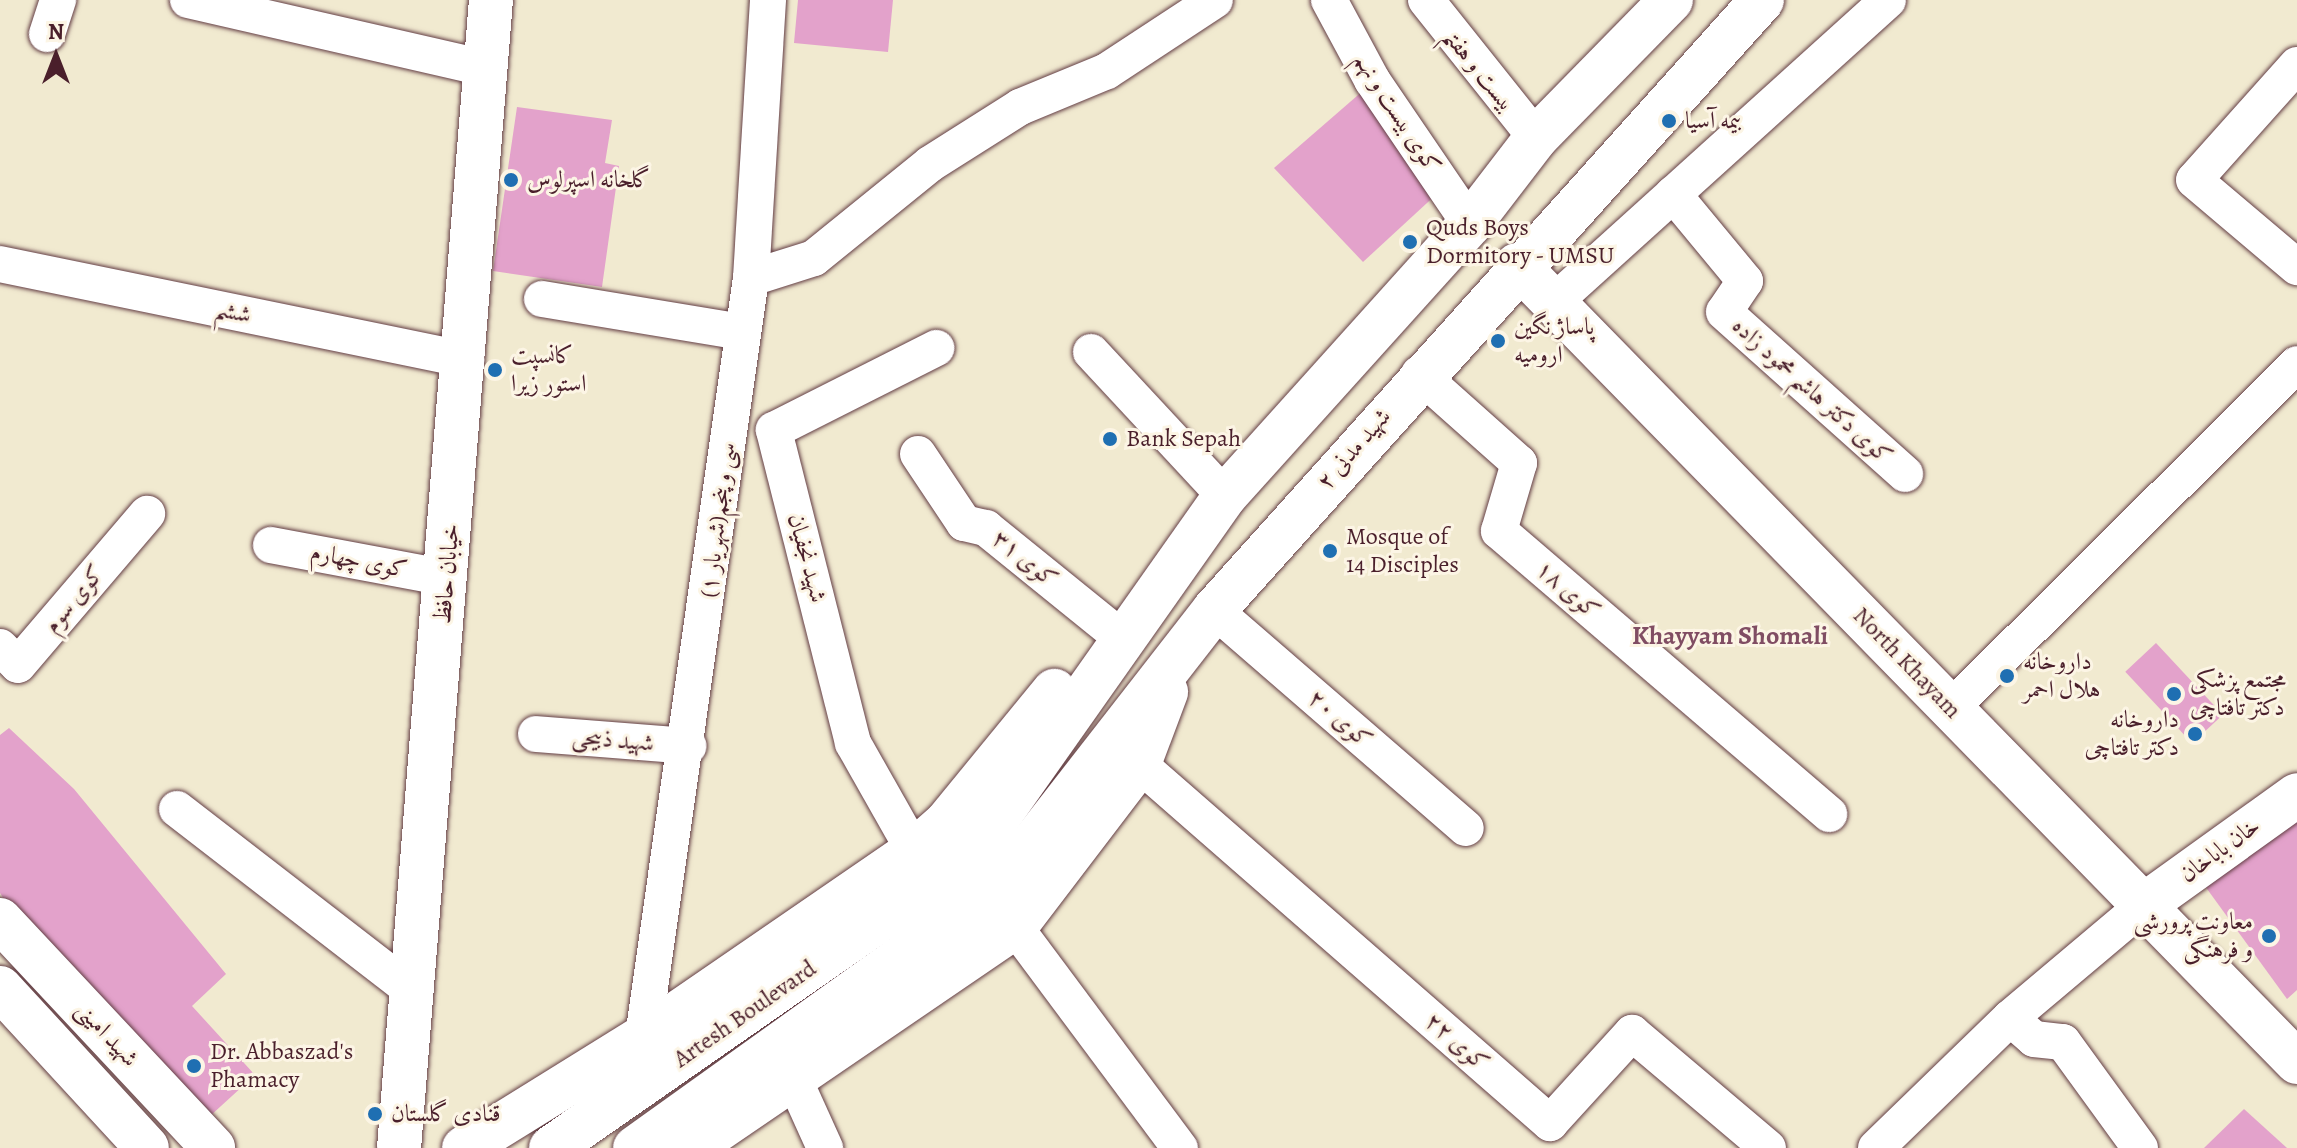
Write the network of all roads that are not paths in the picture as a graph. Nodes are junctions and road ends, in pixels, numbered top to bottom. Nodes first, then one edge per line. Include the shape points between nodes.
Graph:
1 (58, 0) edge
2 (188, 0) edge
3 (491, 0) edge
4 (768, 0) edge
5 (1215, 0) edge
6 (1329, 0) edge
7 (1426, 0) edge
8 (1671, 0) edge
9 (1762, 0) edge
10 (1888, 0) edge
11 (47, 34) dead end
12 (486, 68) junction
13 (2296, 68) edge
14 (1536, 138) junction
15 (1673, 194) junction
16 (1470, 224) junction
17 (0, 264) edge
18 (1517, 265) junction
19 (2297, 267) edge
20 (751, 278) junction
21 (542, 299) dead end
22 (1554, 302) junction
23 (742, 332) junction
24 (936, 348) dead end
25 (1091, 352) dead end
26 (466, 360) junction
27 (2297, 364) edge
28 (1419, 374) junction
29 (918, 454) dead end
30 (1905, 474) dead end
31 (1225, 496) junction
32 (147, 514) dead end
33 (271, 545) dead end
34 (447, 578) junction
35 (1214, 610) junction
36 (1124, 620) junction
37 (0, 647) edge
38 (1182, 649) junction
39 (1951, 708) junction
40 (536, 734) dead end
41 (689, 746) junction
42 (1139, 764) junction
43 (2297, 795) edge
44 (177, 809) dead end
45 (1829, 814) dead end
46 (1466, 828) dead end
47 (926, 865) junction
48 (2144, 905) junction
49 (965, 914) joint
50 (0, 920) edge
51 (1015, 927) junction
52 (407, 987) junction
53 (0, 988) edge
54 (2010, 1018) junction
55 (643, 1037) junction
56 (2297, 1062) edge
57 (793, 1077) junction
58 (1164, 1142) edge
59 (147, 1148) edge
60 (213, 1148) edge
61 (399, 1148) edge
62 (464, 1148) edge
63 (551, 1148) edge
64 (635, 1148) edge
65 (691, 1148) edge
66 (825, 1148) edge
67 (1768, 1148) edge
68 (1876, 1148) edge
69 (2140, 1148) edge

1 - 11 street
2 - 12 street
3 - 12 main road, خیابان حافظ
4 - 20 street, سی و پنجم(شهریار ۱)
5 - 20 street via 1107,71 1020,107 930,164 814,258
6 - 16 street, کوی بیست و نهم via 1372,80
7 - 14 street, بیست و هفتم
8 - 14 main road
9 - 18 main road, شهید مدنی ۲
10 - 15 street
12 - 26 main road, خیابان حافظ
13 - 19 street via 2194,180
14 - 16 main road
15 - 22 street
15 - 30 street, کوی دکتر هاشم محمود زاده via 1745,281 1724,312
16 - 31 main road
17 - 26 street, ششم
18 - 22 main road, North Khayam
18 - 28 main road, شهید مدنی ۲
20 - 23 street, سی و پنجم(شهریار ۱)
21 - 23 street
22 - 39 main road, North Khayam
23 - 41 street, سی و پنجم(شهریار ۱)
24 - 47 street, شهید نجفیان via 774,430 853,743
25 - 31 street
26 - 34 main road, خیابان حافظ
27 - 39 street
28 - 35 main road, شهید مدنی ۲
28 - 45 street, کوی ۱۸ via 1519,463 1499,531
29 - 36 street, کوی ۳۱ via 964,523 986,528
31 - 36 main road
32 - 37 street, کوی سوم via 18,665
33 - 34 street, کوی چهارم
34 - 52 main road, خیابان حافظ
35 - 38 main road, شهید مدنی ۲
35 - 46 street, کوی ۲۰
36 - 47 main road via 971,856
38 - 42 main road
38 - 49 main road, شهید مدنی ۲ via 997,889
39 - 48 main road, North Khayam
40 - 41 street, شهید ذبیحی
41 - 55 street, سی و پنجم(شهریار ۱)
42 - 51 main road
42 - 67 street, کوی ۲۲ via 1550,1123 1632,1033
43 - 48 main road, خان باباخان
44 - 52 street
47 - 55 main road
47 - 63 main road, Artesh Boulevard
48 - 54 street
48 - 56 main road, North Khayam
49 - 64 main road, Artesh Boulevard
50 - 60 main road, شهید امینی
51 - 57 main road
51 - 58 street
52 - 61 main road, خیابان حافظ
53 - 59 main road, شهید امینی
54 - 68 street
54 - 69 street via 2034,1039 2063,1042
55 - 62 main road
57 - 65 main road
57 - 66 street

